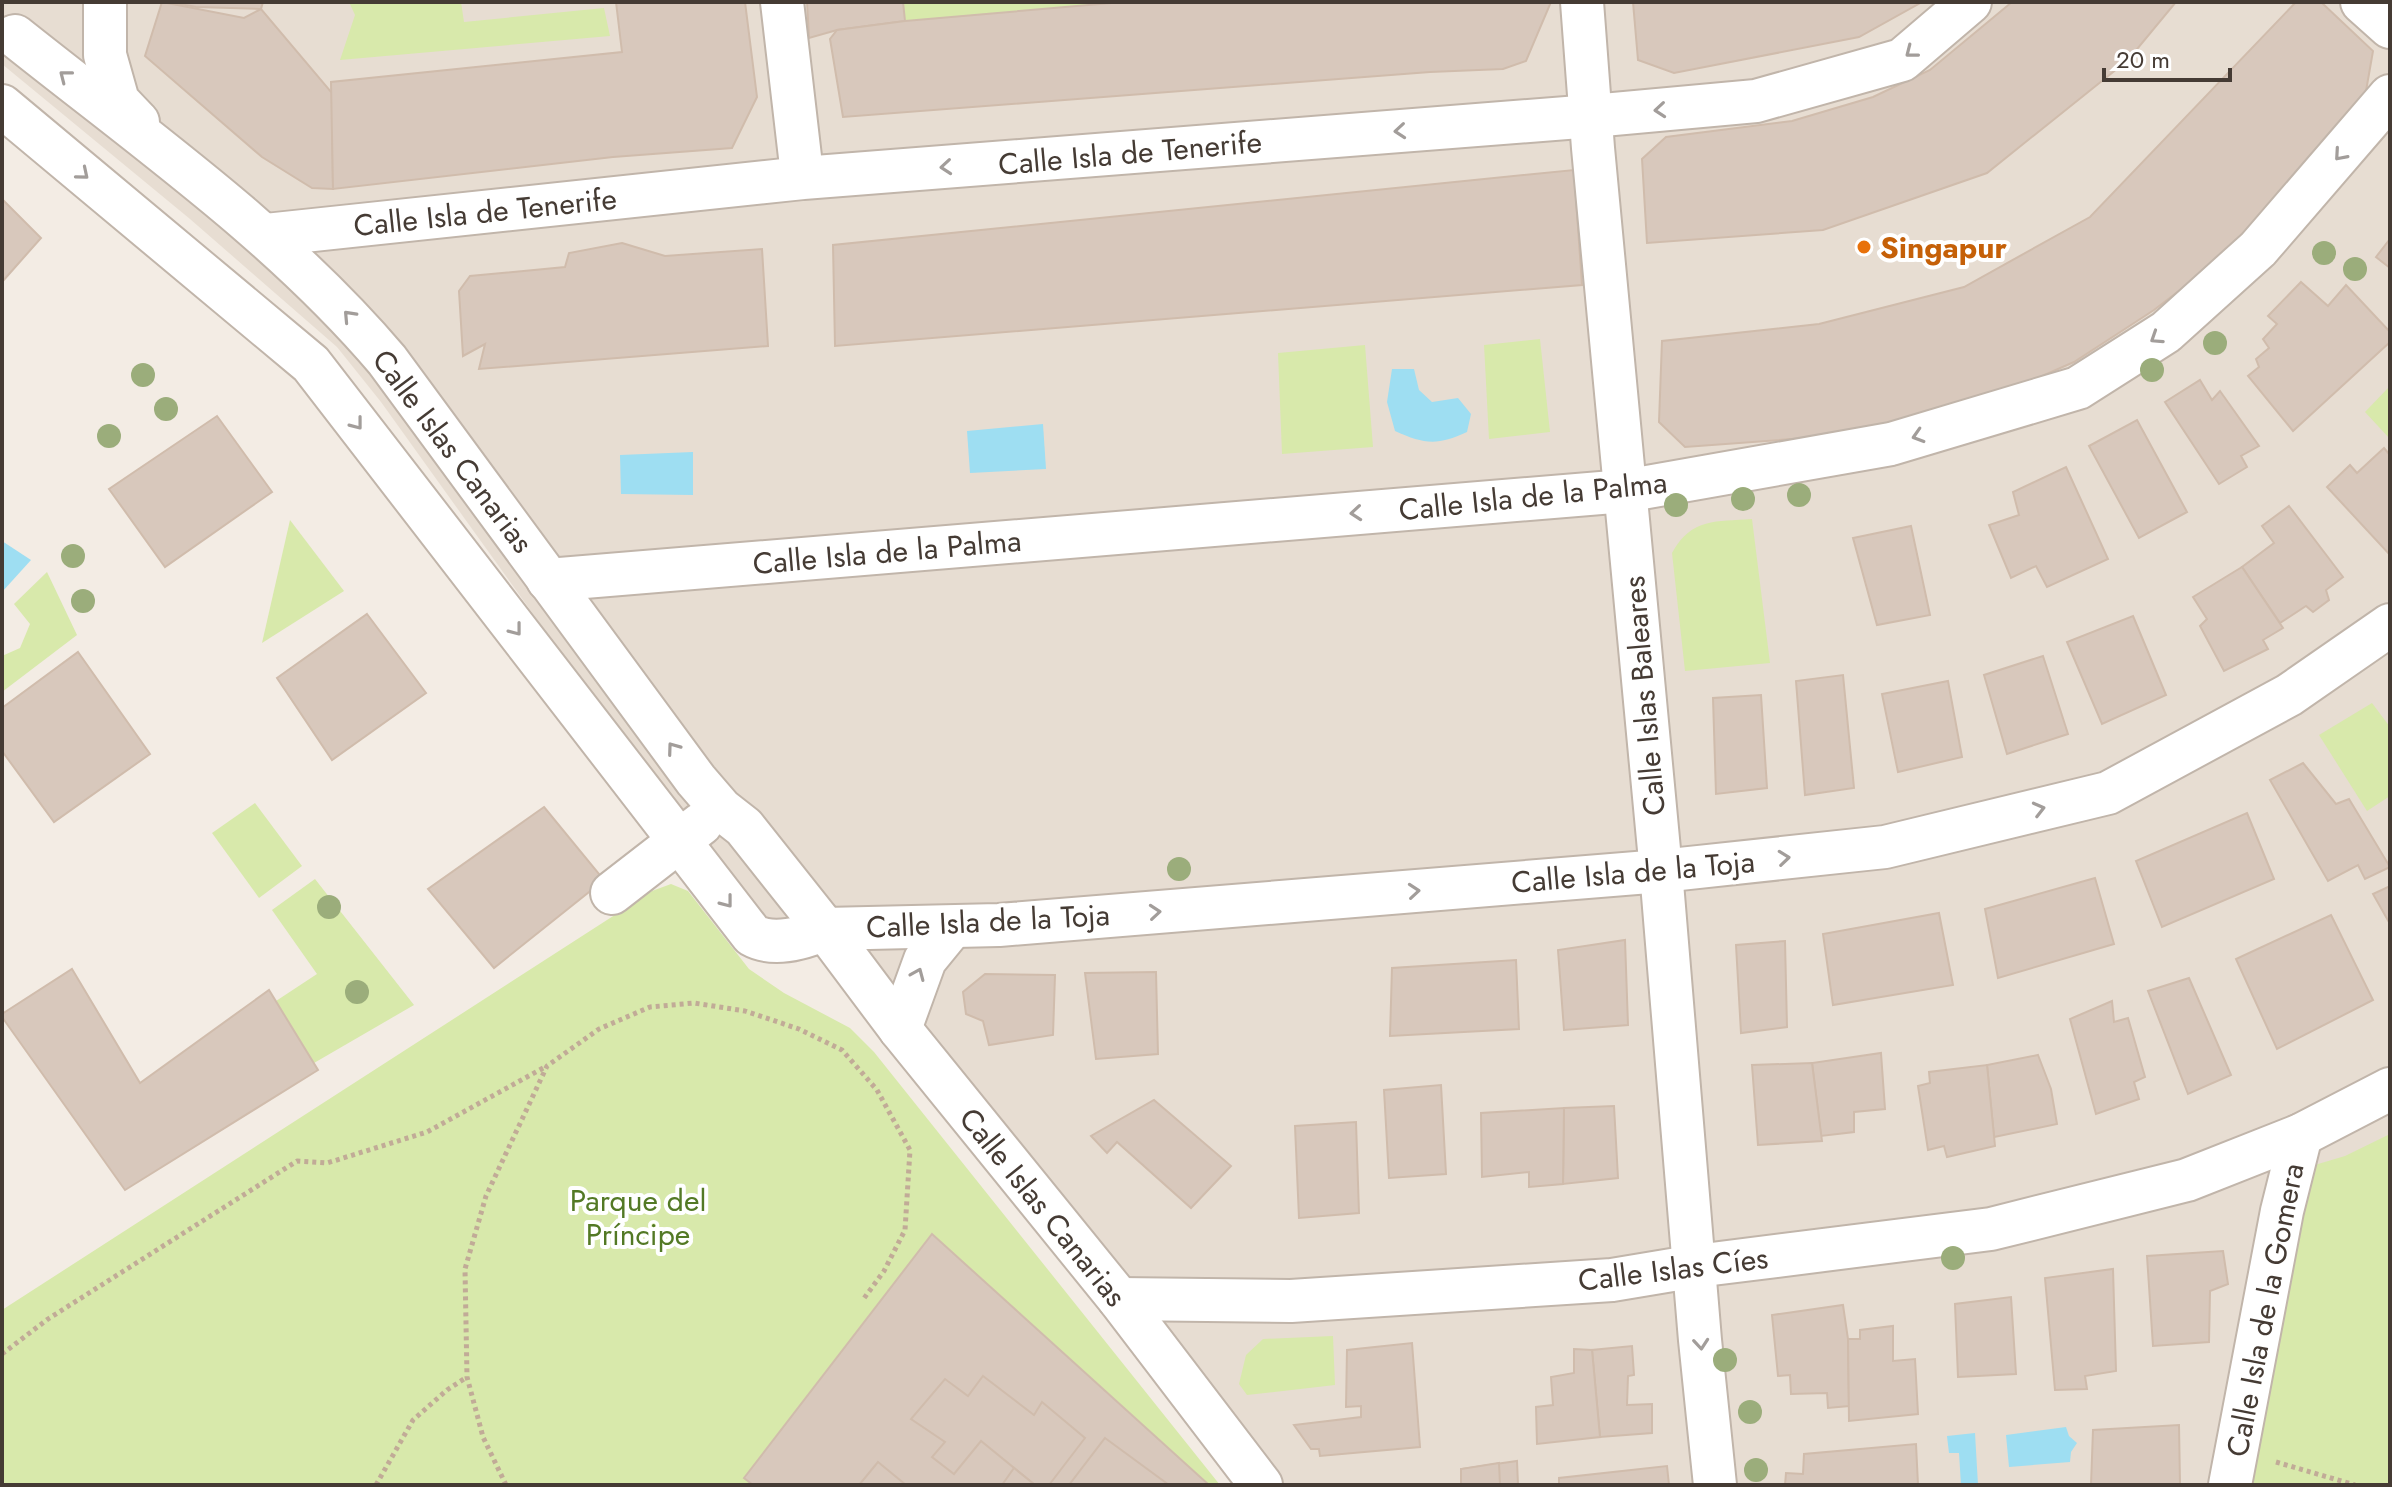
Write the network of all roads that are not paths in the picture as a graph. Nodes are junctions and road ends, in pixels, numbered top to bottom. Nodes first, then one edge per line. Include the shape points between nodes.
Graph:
1 (105, 2) edge
2 (782, 2) edge
3 (1582, 2) edge
4 (1970, 2) edge
5 (2362, 2) edge
6 (2390, 27) edge
7 (12, 31) edge
8 (2390, 96) edge
9 (2, 106) edge
10 (1592, 116) junction
11 (800, 157) dead end
12 (177, 164) junction
13 (266, 235) junction
14 (1625, 491) junction
15 (548, 580) junction
16 (2390, 625) edge
17 (721, 809) junction
18 (679, 840) junction
19 (1661, 871) junction
20 (612, 893) dead end
21 (952, 927) junction
22 (825, 929) junction
23 (900, 1029) junction
24 (2390, 1089) edge
25 (2301, 1135) junction
26 (2218, 1169) junction
27 (2282, 1211) junction
28 (1696, 1266) junction
29 (1119, 1299) junction
30 (2233, 1467) edge
31 (1261, 1485) edge
32 (1715, 1485) edge

1 - 12 street via 105,55 118,101
2 - 11 street
3 - 10 street, Calle Islas Baleares
4 -> 10 street, Calle Isla de Tenerife via 1902,60 1756,101
5 - 6 street
12 -> 7 street, Calle Islas Canarias
8 -> 14 street, Calle Isla de la Palma via 2258,249 2166,332 2078,388 1891,444
9 -> 18 street, Calle Islas Canarias via 311,364
10 -> 13 street, Calle Isla de Tenerife via 803,178
10 - 14 street, Calle Islas Baleares
12 - 13 street, Calle Islas Canarias
15 -> 13 street, Calle Islas Canarias via 387,360
14 -> 15 street, Calle Isla de la Palma
14 - 19 street, Calle Islas Baleares
17 -> 15 street, Calle Islas Canarias
19 -> 16 street, Calle Isla de la Toja via 1885,847 2108,793 2289,695
17 - 18 street
17 - 22 street, Calle Islas Canarias via 744,827
18 - 20 street
18 -> 22 street, Calle Islas Canarias via 752,935 763,941 806,937
21 -> 19 street, Calle Isla de la Toja
19 - 28 street, Calle Islas Baleares
21 - 22 street, Calle Isla de la Toja
23 -> 21 street via 925,960
22 - 23 street, Calle Islas Canarias
23 - 29 street, Calle Islas Canarias
24 - 25 street, Calle Islas Cíes
25 - 26 street, Calle Islas Cíes
25 - 27 street, Calle Isla de la Gomera
26 - 27 street
26 - 28 street, Calle Islas Cíes via 1991,1229
27 - 30 street, Calle Isla de la Gomera
28 - 29 street, Calle Islas Cíes via 1612,1280 1291,1301
28 -> 32 street, Calle Islas Baleares
29 - 31 street, Calle Islas Canarias

